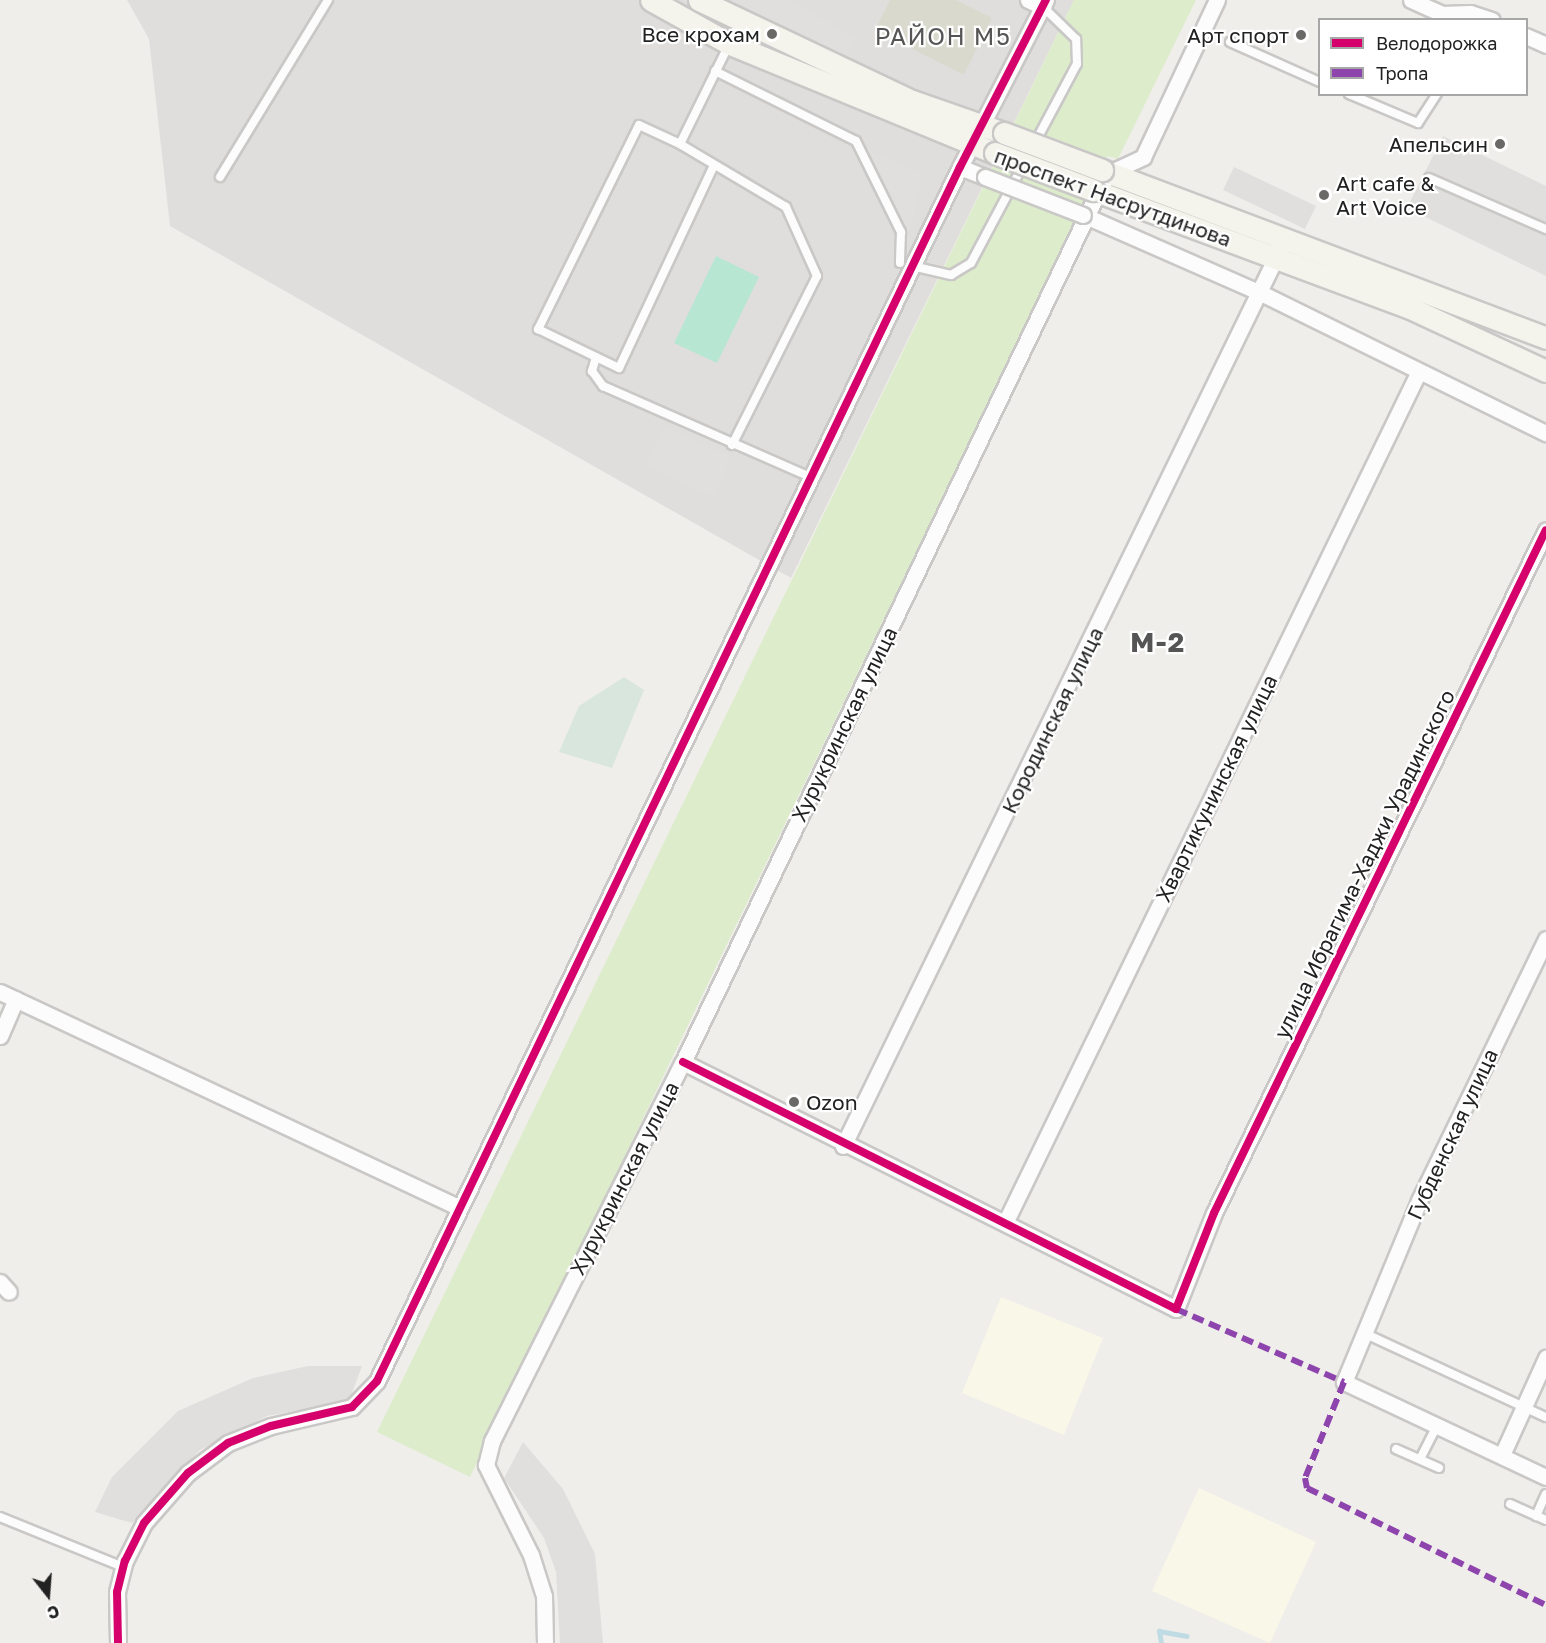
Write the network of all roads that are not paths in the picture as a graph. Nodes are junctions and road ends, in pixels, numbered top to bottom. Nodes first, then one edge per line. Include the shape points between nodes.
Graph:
1 (328, 0) edge
2 (651, 0) edge
3 (699, 0) edge
4 (1028, 0) edge
5 (1218, 0) edge
6 (1411, 0) edge
7 (1044, 4) edge
8 (674, 6) edge
9 (1471, 11) edge
10 (1487, 18) edge
11 (740, 22) junction
12 (1528, 36) edge
13 (1230, 42) dead end
14 (728, 43) junction
15 (1546, 45) edge
16 (715, 71) junction
17 (1318, 81) edge
18 (1354, 96) edge
19 (1436, 96) edge
20 (982, 124) junction
21 (680, 144) junction
22 (971, 144) junction
23 (714, 167) junction
24 (960, 167) junction
25 (1105, 171) junction
26 (220, 177) dead end
27 (1429, 178) dead end
28 (1095, 191) junction
29 (1084, 216) junction
30 (1546, 229) edge
31 (1280, 248) junction
32 (906, 265) junction
33 (1261, 293) junction
34 (1546, 338) edge
35 (596, 357) junction
36 (1545, 369) edge
37 (1419, 371) junction
38 (1546, 434) edge
39 (732, 445) junction
40 (810, 477) junction
41 (1546, 530) edge
42 (1546, 939) edge
43 (0, 992) edge
44 (16, 999) junction
45 (0, 1036) edge
46 (683, 1062) junction
47 (843, 1146) junction
48 (460, 1208) junction
49 (1005, 1223) junction
50 (1366, 1334) junction
51 (1546, 1358) edge
52 (1523, 1406) junction
53 (1546, 1417) edge
54 (1437, 1425) junction
55 (1396, 1449) dead end
56 (1502, 1455) junction
57 (1420, 1459) junction
58 (1439, 1468) dead end
59 (1546, 1477) edge
60 (1546, 1494) edge
61 (1510, 1504) dead end
62 (1536, 1515) junction
63 (0, 1517) edge
64 (1546, 1520) edge
65 (123, 1567) junction
66 (118, 1643) edge
67 (545, 1643) edge

1 - 26 lane
2 - 8 main road, проспект Насрутдинова
3 - 11 main road, проспект Насрутдинова
4 - 7 street
5 - 25 street via 1143,157
6 - 9 street via 1442,14
7 - 20 street
7 - 32 lane via 1076,39 1077,64 971,263 951,275
8 - 14 main road, проспект Насрутдинова
9 - 10 street
11 - 14 lane
11 - 20 main road, проспект Насрутдинова via 912,101
12 - 15 street
13 - 17 lane
14 - 16 lane
14 - 22 main road, проспект Насрутдинова
16 - 21 lane
16 - 32 lane via 856,141 901,232
18 - 19 lane via 1418,123
20 - 22 street
20 - 25 main road, проспект Насрутдинова, bridge
21 - 23 lane
21 - 35 lane via 639,124 538,329
22 - 24 street
22 - 28 main road, проспект Насрутдинова, bridge
23 - 35 lane via 619,368
23 - 39 lane via 786,207 817,276
24 - 29 street, bridge
24 - 32 street
25 - 28 street, Хурукринская улица
25 - 31 main road, проспект Насрутдинова
27 - 30 lane
28 - 29 street, Хурукринская улица
28 - 31 main road, проспект Насрутдинова
29 - 33 street
29 - 46 street, Хурукринская улица
31 - 33 street, Кородинская улица
31 - 34 main road, проспект Насрутдинова
31 - 36 main road, проспект Насрутдинова
32 - 40 street
33 - 37 street
33 - 47 street, Кородинская улица
35 - 39 lane via 592,371 603,386
37 - 38 street
37 - 49 street, Хвартикунинская улица
39 - 40 lane
40 - 48 street
41 - 49 street, улица Ибрагима-Хаджи Урадинского via 1214,1214 1176,1309
42 - 50 street, Губденская улица via 1419,1201
43 - 44 street
44 - 45 street
44 - 48 street
46 - 47 street
46 - 67 street, Хурукринская улица via 492,1441 486,1465 531,1555 544,1596
47 - 49 street
48 - 65 street via 367,1397 352,1407 271,1426 228,1443 188,1473 144,1523
50 - 52 lane
50 - 54 street, Губденская улица via 1344,1382
51 - 52 street
52 - 53 lane
52 - 56 street
54 - 56 street
54 - 57 lane
55 - 57 lane
56 - 59 street
57 - 58 lane
60 - 62 lane
61 - 62 lane
62 - 64 lane
63 - 65 lane
65 - 66 street via 117,1592

